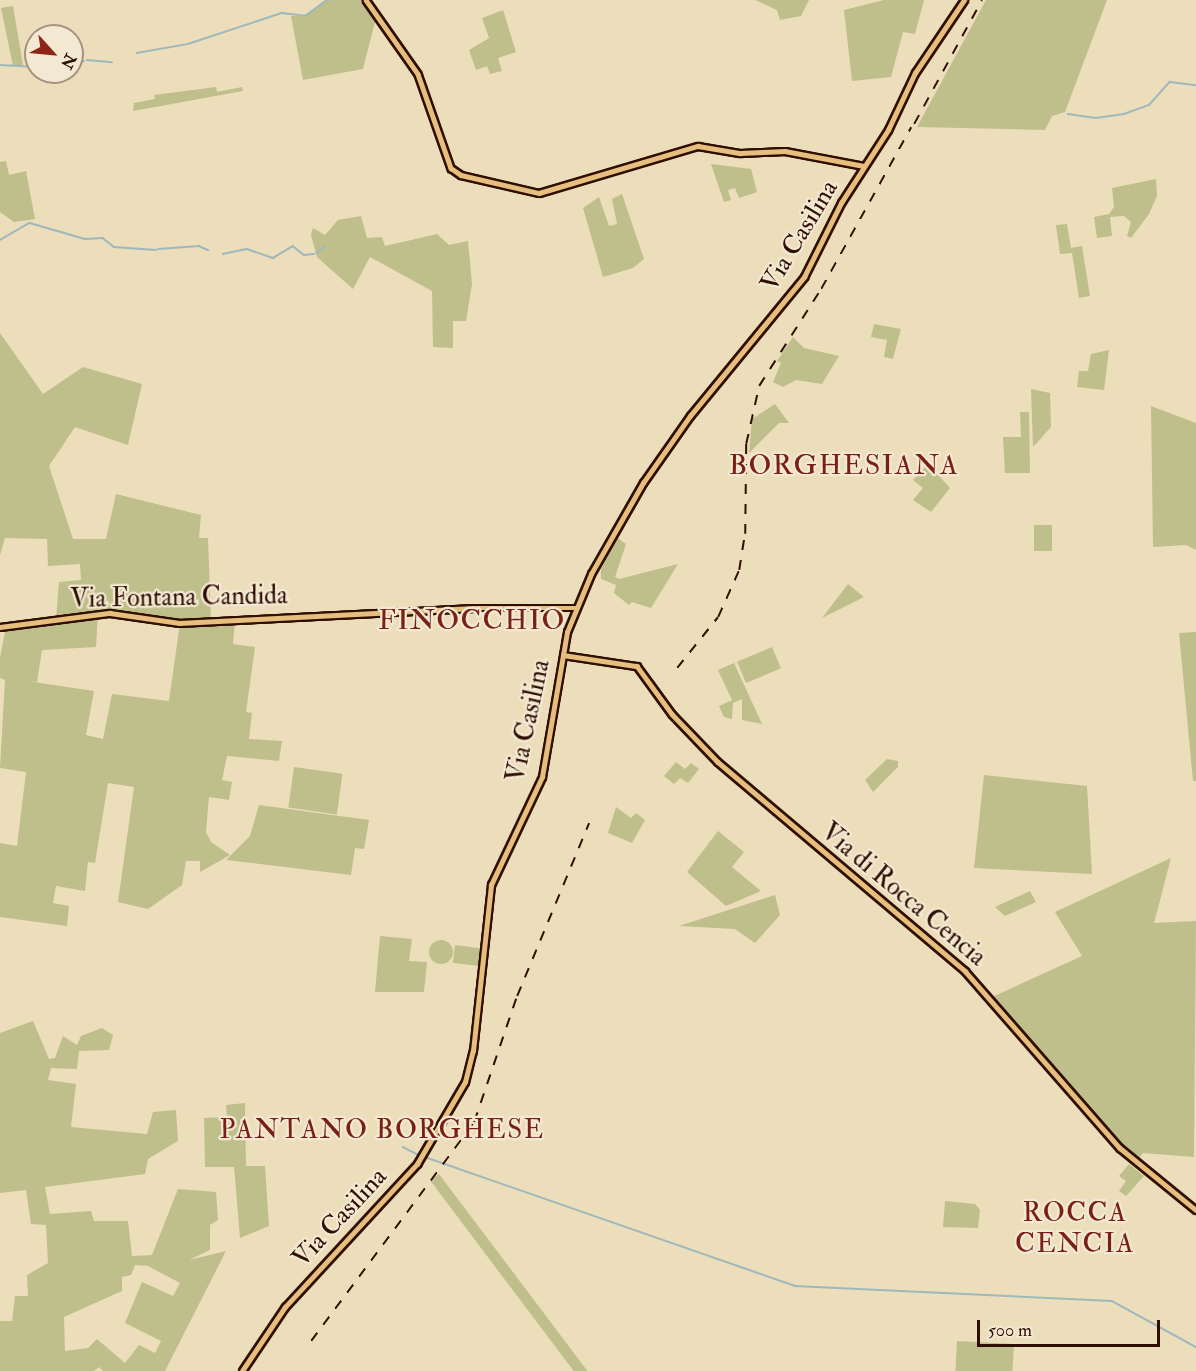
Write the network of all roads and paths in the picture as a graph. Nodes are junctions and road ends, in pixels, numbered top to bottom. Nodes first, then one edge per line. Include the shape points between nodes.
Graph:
1 (366, 0) edge
2 (964, 0) edge
3 (869, 159) junction
4 (850, 163) junction
5 (858, 164) junction
6 (863, 168) junction
7 (575, 608) junction
8 (0, 627) edge
9 (563, 655) junction
10 (1196, 1210) edge
11 (242, 1371) edge

1 - 4 main road via 418,74 451,168 461,175 539,193 697,146 742,153 783,151
2 - 3 main road, Via Casilina via 915,73
3 - 5 main road
3 - 6 main road, Via Casilina
4 - 5 main road
4 - 6 main road
5 - 6 main road
6 - 7 main road, Via Casilina via 801,281 697,406 643,483
7 - 8 main road, Via Fontana Candida via 472,608 178,623 109,613
7 - 9 main road, Via Casilina
9 - 10 main road, Via di Rocca Cencia via 620,660 638,666 672,714 724,769 965,971 1120,1148
9 - 11 main road, Via Casilina via 542,777 491,885 473,1053 466,1080 416,1166 283,1309

